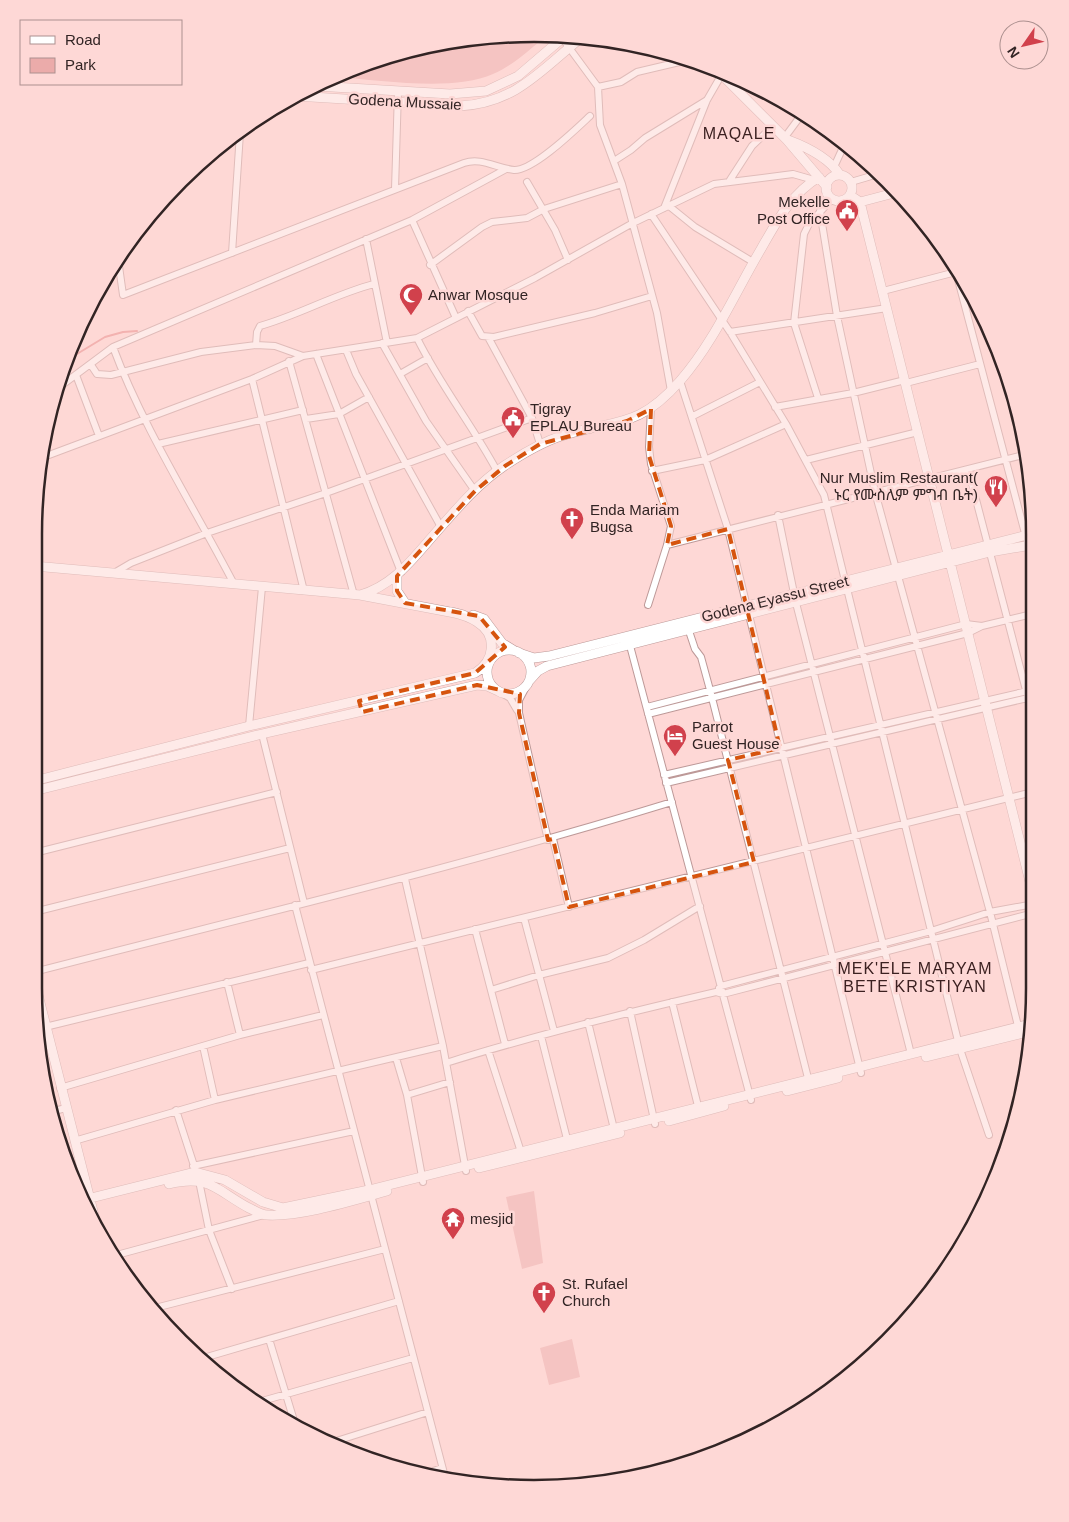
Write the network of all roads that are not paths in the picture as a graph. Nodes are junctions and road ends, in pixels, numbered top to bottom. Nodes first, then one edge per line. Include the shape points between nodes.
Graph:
1 (556, 43) edge
2 (568, 44) edge
3 (573, 45) edge
4 (570, 47) junction
5 (675, 63) edge
6 (717, 78) edge
7 (331, 87) edge
8 (598, 87) junction
9 (740, 87) edge
10 (398, 91) junction
11 (310, 97) edge
12 (707, 100) junction
13 (398, 102) junction
14 (590, 116) dead end
15 (799, 119) edge
16 (774, 126) junction
17 (786, 139) junction
18 (239, 141) edge
19 (842, 150) edge
20 (614, 161) junction
21 (834, 167) junction
22 (506, 169) junction
23 (840, 176) junction
24 (871, 176) edge
25 (816, 178) junction
26 (730, 180) junction
27 (527, 182) dead end
28 (850, 182) junction
29 (622, 184) junction
30 (827, 187) junction
31 (395, 189) junction
32 (889, 194) edge
33 (851, 196) junction
34 (832, 199) junction
35 (860, 202) junction
36 (666, 207) junction
37 (544, 209) junction
38 (820, 211) junction
39 (651, 214) junction
40 (412, 220) junction
41 (631, 224) junction
42 (366, 239) junction
43 (232, 252) junction
44 (568, 260) junction
45 (753, 262) junction
46 (430, 264) junction
47 (119, 270) edge
48 (951, 273) edge
49 (374, 284) junction
50 (960, 287) edge
51 (883, 291) junction
52 (652, 296) junction
53 (887, 308) junction
54 (468, 311) junction
55 (837, 316) junction
56 (456, 318) junction
57 (722, 319) junction
58 (794, 323) junction
59 (730, 332) junction
60 (417, 338) junction
61 (488, 338) junction
62 (384, 343) junction
63 (256, 345) junction
64 (114, 347) junction
65 (346, 350) junction
66 (316, 354) junction
67 (303, 356) junction
68 (428, 358) junction
69 (288, 361) junction
70 (91, 364) junction
71 (980, 364) junction
72 (122, 372) junction
73 (400, 374) junction
74 (76, 376) junction
75 (252, 379) junction
76 (680, 381) junction
77 (905, 381) junction
78 (67, 382) edge
79 (760, 382) junction
80 (671, 391) junction
81 (853, 393) junction
82 (369, 397) junction
83 (818, 398) junction
84 (775, 407) junction
85 (651, 409) junction
86 (303, 410) junction
87 (339, 414) junction
88 (694, 416) junction
89 (146, 418) junction
90 (532, 418) junction
91 (306, 419) junction
92 (262, 420) junction
93 (786, 424) junction
94 (918, 432) junction
95 (99, 436) junction
96 (479, 438) junction
97 (158, 444) junction
98 (540, 444) junction
99 (864, 445) junction
100 (446, 450) junction
101 (49, 455) edge
102 (1020, 456) edge
103 (705, 460) junction
104 (806, 460) junction
105 (1006, 460) junction
106 (406, 464) junction
107 (968, 469) junction
108 (497, 471) junction
109 (652, 471) junction
110 (365, 478) junction
111 (930, 479) junction
112 (475, 491) junction
113 (875, 492) junction
114 (326, 493) junction
115 (826, 504) junction
116 (284, 507) junction
117 (778, 515) junction
118 (1026, 524) edge
119 (441, 527) junction
120 (728, 530) junction
121 (207, 533) junction
122 (1026, 536) edge
123 (667, 545) junction
124 (1026, 545) edge
125 (989, 548) junction
126 (950, 559) junction
127 (42, 567) edge
128 (896, 572) junction
129 (114, 573) junction
130 (399, 574) junction
131 (234, 584) junction
132 (846, 585) junction
133 (262, 586) junction
134 (304, 591) junction
135 (357, 595) junction
136 (795, 598) junction
137 (405, 603) junction
138 (648, 605) dead end
139 (746, 611) junction
140 (451, 612) junction
141 (1026, 616) edge
142 (1008, 620) junction
143 (967, 628) junction
144 (689, 631) junction
145 (628, 636) junction
146 (914, 638) junction
147 (630, 645) junction
148 (916, 646) junction
149 (862, 651) junction
150 (517, 652) junction
151 (864, 659) junction
152 (488, 663) junction
153 (812, 664) junction
154 (814, 672) junction
155 (763, 677) junction
156 (1026, 681) edge
157 (528, 683) junction
158 (765, 684) junction
159 (710, 690) junction
160 (500, 692) junction
161 (1026, 695) edge
162 (712, 698) junction
163 (359, 701) junction
164 (986, 704) junction
165 (646, 707) junction
166 (362, 712) junction
167 (934, 712) junction
168 (519, 713) junction
169 (648, 714) junction
170 (936, 720) junction
171 (881, 725) junction
172 (249, 726) junction
173 (882, 732) junction
174 (262, 734) junction
175 (830, 736) junction
176 (832, 744) junction
177 (780, 748) junction
178 (782, 756) junction
179 (128, 757) junction
180 (728, 760) junction
181 (130, 767) junction
182 (730, 768) junction
183 (664, 775) junction
184 (42, 779) edge
185 (666, 782) junction
186 (42, 789) edge
187 (277, 792) junction
188 (1026, 794) edge
189 (1010, 798) junction
190 (672, 802) junction
191 (960, 810) junction
192 (905, 824) junction
193 (856, 836) junction
194 (551, 840) junction
195 (290, 848) junction
196 (805, 849) junction
197 (42, 851) edge
198 (754, 862) junction
199 (1026, 862) edge
200 (692, 877) junction
201 (406, 879) junction
202 (304, 903) junction
203 (295, 905) junction
204 (1026, 905) edge
205 (700, 906) junction
206 (569, 907) junction
207 (42, 910) edge
208 (990, 912) junction
209 (1026, 915) edge
210 (524, 918) junction
211 (992, 923) junction
212 (475, 930) junction
213 (931, 931) junction
214 (933, 939) junction
215 (419, 944) junction
216 (883, 944) junction
217 (885, 951) junction
218 (832, 957) junction
219 (309, 963) junction
220 (834, 965) junction
221 (42, 970) edge
222 (311, 970) junction
223 (781, 970) junction
224 (539, 975) junction
225 (783, 978) junction
226 (227, 982) junction
227 (721, 986) junction
228 (491, 990) junction
229 (716, 992) junction
230 (723, 994) junction
231 (672, 1002) junction
232 (630, 1011) junction
233 (323, 1016) junction
234 (588, 1022) junction
235 (45, 1028) joint
236 (1024, 1028) edge
237 (1019, 1030) junction
238 (1024, 1030) edge
239 (554, 1032) junction
240 (240, 1035) junction
241 (541, 1036) junction
242 (505, 1044) junction
243 (203, 1046) junction
244 (443, 1046) junction
245 (960, 1046) junction
246 (488, 1050) junction
247 (911, 1054) junction
248 (396, 1058) junction
249 (446, 1063) junction
250 (860, 1070) junction
251 (338, 1071) junction
252 (450, 1082) junction
253 (809, 1082) junction
254 (60, 1088) junction
255 (407, 1095) junction
256 (751, 1097) junction
257 (215, 1100) junction
258 (698, 1106) junction
259 (66, 1108) junction
260 (58, 1110) edge
261 (176, 1110) junction
262 (655, 1121) junction
263 (614, 1128) junction
264 (354, 1131) junction
265 (989, 1135) dead end
266 (74, 1141) junction
267 (568, 1143) junction
268 (521, 1152) junction
269 (466, 1168) junction
270 (196, 1173) junction
271 (423, 1179) junction
272 (83, 1184) edge
273 (370, 1193) junction
274 (90, 1199) edge
275 (283, 1208) junction
276 (266, 1215) junction
277 (208, 1230) junction
278 (385, 1249) junction
279 (121, 1254) edge
280 (232, 1289) junction
281 (398, 1301) junction
282 (160, 1307) edge
283 (269, 1339) junction
284 (209, 1356) edge
285 (413, 1358) junction
286 (285, 1394) junction
287 (266, 1400) edge
288 (428, 1412) junction
289 (292, 1416) edge
290 (341, 1440) edge
291 (442, 1468) joint
292 (437, 1469) edge

1 - 10 street, Godena Mussaie via 518,76 492,89 450,94
2 - 4 street
3 - 4 street, Godena Mussaie
4 - 8 street
4 - 13 street, Godena Mussaie via 526,85 494,101 460,106
5 - 8 street via 637,72 621,82
6 - 12 street
7 - 10 street, Godena Mussaie
8 - 20 street via 600,124
9 - 16 street
10 - 13 street
11 - 13 street, Godena Mussaie
12 - 20 street
12 - 36 street
13 - 31 street
14 - 22 street via 547,154 523,168
15 - 17 street
16 - 17 street
16 - 26 street via 752,146
17 - 21 street
17 - 25 street
18 - 43 street
19 - 21 street
20 - 29 street
21 - 23 street
22 - 31 street via 471,160
22 - 40 street
23 - 28 street
23 - 30 street via 832,178
24 - 28 street
25 - 26 street via 793,174
25 - 30 street
25 - 45 street via 784,209
26 - 36 street via 714,184
27 - 37 street
28 - 33 street
29 - 37 street
29 - 41 street
30 - 34 street
31 - 43 street
32 - 35 street
33 - 34 street via 841,201
33 - 35 street
34 - 38 street
35 - 51 street
36 - 39 street
36 - 45 street
37 - 44 street
37 - 46 street via 527,218 492,222
38 - 55 street
38 - 58 street via 804,234
39 - 41 street
39 - 57 street
40 - 42 street
40 - 46 street
41 - 44 street
41 - 52 street
42 - 49 street
42 - 64 street
43 - 47 street via 123,295
44 - 54 street
45 - 57 street
46 - 56 street
48 - 51 street
49 - 62 street
49 - 63 street via 353,289 260,326
50 - 71 street
51 - 53 street
52 - 61 street
52 - 80 street
53 - 55 street
53 - 77 street
54 - 56 street
54 - 61 street via 477,330
55 - 58 street
55 - 81 street
56 - 60 street
57 - 59 street
57 - 76 street
58 - 59 street
58 - 83 street
59 - 79 street
60 - 62 street
60 - 68 street
61 - 90 street
62 - 65 street
62 - 73 street
63 - 67 street via 275,346
63 - 72 street via 200,352
64 - 70 street
64 - 72 street
65 - 66 street
65 - 82 street
66 - 67 street
66 - 87 street
67 - 69 street
68 - 73 street
68 - 96 street
69 - 75 street
69 - 86 street
70 - 72 street via 97,374
70 - 74 street
71 - 77 street
71 - 105 street
72 - 89 street
73 - 100 street
74 - 78 street
74 - 95 street
75 - 89 street
75 - 92 street
76 - 80 street
76 - 88 street
77 - 81 street
77 - 94 street
79 - 84 street
79 - 88 street
80 - 85 street
81 - 83 street
81 - 99 street
82 - 87 street
82 - 106 street
83 - 84 street
84 - 93 street
85 - 98 street via 627,421
85 - 109 street via 649,447
86 - 91 street
86 - 92 street
87 - 91 street
87 - 110 street
88 - 103 street
89 - 95 street
89 - 97 street
90 - 96 street
90 - 98 street
91 - 114 street
92 - 97 street
92 - 116 street
93 - 103 street
93 - 104 street
94 - 99 street
94 - 111 street
95 - 101 street
96 - 100 street
96 - 108 street
97 - 121 street
98 - 108 street
99 - 104 street
99 - 113 street
100 - 106 street
100 - 112 street
102 - 105 street
103 - 109 street
103 - 120 street
104 - 115 street
105 - 107 street
105 - 118 street
106 - 110 street
106 - 119 street
107 - 111 street
107 - 125 street
108 - 112 street
109 - 123 street via 671,526
110 - 114 street
110 - 130 street
111 - 113 street
111 - 126 street
112 - 119 street
113 - 115 street
113 - 128 street
114 - 116 street
114 - 135 street
115 - 117 street
115 - 132 street
116 - 121 street
116 - 134 street
117 - 120 street
117 - 136 street
119 - 130 street
120 - 123 street
120 - 139 street
121 - 129 street
121 - 131 street
122 - 125 street, Godena Eyassu Street
123 - 138 street
124 - 125 street, Godena Eyassu Street
125 - 126 street, Godena Eyassu Street
125 - 142 street
126 - 128 street, Godena Eyassu Street
126 - 143 street
127 - 129 street
128 - 132 street, Godena Eyassu Street
128 - 146 street
129 - 131 street
130 - 135 street via 374,591
130 - 137 street via 397,591
131 - 133 street
132 - 136 street, Godena Eyassu Street
132 - 149 street
133 - 134 street
133 - 172 street
134 - 135 street
135 - 137 street
136 - 139 street, Godena Eyassu Street
136 - 153 street
137 - 140 street
139 - 144 street, Godena Eyassu Street
139 - 145 street, Godena Eyassu Street
139 - 155 street
140 - 150 street via 484,619 502,643
140 - 152 street via 472,618 488,632 492,644
141 - 142 street
142 - 143 street
142 - 156 street
143 - 146 street
143 - 148 street
143 - 164 street
144 - 147 street, Godena Eyassu Street
144 - 159 street via 701,657
145 - 147 street
145 - 150 street, Godena Eyassu Street via 544,657 530,657
146 - 148 street
146 - 149 street
147 - 157 street, Godena Eyassu Street via 541,668
147 - 165 street
148 - 151 street
148 - 167 street
149 - 151 street
149 - 153 street
150 - 152 street via 506,650 497,653
150 - 157 street via 530,667
151 - 154 street
151 - 171 street
152 - 160 street via 487,677
152 - 163 street via 470,675
153 - 154 street
153 - 155 street
154 - 158 street
154 - 175 street
155 - 158 street
155 - 159 street
157 - 160 street via 516,693
157 - 168 street via 519,700
158 - 162 street
158 - 177 street
159 - 162 street
159 - 165 street
160 - 166 street via 477,685
160 - 168 street via 510,698
161 - 164 street
162 - 169 street
162 - 180 street
163 - 166 street
163 - 172 street
164 - 167 street
164 - 170 street
164 - 189 street
165 - 169 street
166 - 174 street
167 - 170 street
167 - 171 street
168 - 194 street
169 - 183 street
170 - 173 street
170 - 191 street
171 - 173 street
171 - 175 street
172 - 179 street
173 - 176 street
173 - 192 street
174 - 181 street
174 - 187 street
175 - 176 street
175 - 177 street
176 - 178 street
176 - 193 street
177 - 178 street
177 - 180 street
178 - 182 street
178 - 196 street
179 - 181 street
179 - 184 street
180 - 182 street
180 - 183 street
181 - 186 street
182 - 185 street
182 - 198 street
183 - 185 street
185 - 190 street
187 - 195 street
187 - 197 street
188 - 189 street
189 - 191 street
189 - 199 street
190 - 194 street
190 - 200 street
191 - 192 street
191 - 208 street
192 - 193 street
192 - 213 street
193 - 196 street
193 - 216 street
194 - 201 street
194 - 206 street
195 - 202 street
195 - 207 street
196 - 198 street
196 - 218 street
198 - 200 street
198 - 223 street
200 - 205 street
200 - 206 street
201 - 202 street
201 - 215 street
202 - 203 street
203 - 219 street
203 - 221 street
204 - 208 street
205 - 224 street via 608,958
205 - 227 street
206 - 210 street
208 - 211 street
208 - 213 street
209 - 211 street
210 - 212 street
210 - 224 street
211 - 214 street
211 - 237 street
212 - 215 street
212 - 228 street
213 - 214 street
213 - 216 street
214 - 217 street
214 - 245 street
215 - 222 street
215 - 244 street
216 - 217 street
216 - 218 street
217 - 220 street
217 - 247 street
218 - 220 street
218 - 223 street
219 - 222 street
219 - 226 street
220 - 225 street
220 - 250 street
222 - 233 street
223 - 225 street
223 - 227 street
224 - 228 street
224 - 239 street
225 - 230 street
225 - 253 street
226 - 235 street
226 - 240 street
227 - 229 street
227 - 230 street
228 - 242 street
229 - 230 street
229 - 231 street
230 - 256 street
231 - 232 street
231 - 258 street
232 - 234 street
232 - 262 street
233 - 240 street
233 - 251 street
234 - 239 street
234 - 263 street
235 - 254 street
236 - 237 street
237 - 238 street
237 - 245 street
239 - 241 street
240 - 243 street
241 - 242 street
241 - 267 street
242 - 246 street
243 - 254 street
243 - 257 street
244 - 248 street
244 - 249 street
245 - 247 street
245 - 250 street
245 - 265 street
246 - 249 street
246 - 268 street
247 - 250 street
248 - 251 street
248 - 255 street
249 - 252 street
250 - 253 street
251 - 257 street
251 - 264 street
252 - 255 street
252 - 269 street
253 - 256 street
254 - 259 street
255 - 271 street
256 - 258 street
256 - 262 street
257 - 261 street
258 - 262 street
259 - 260 street
259 - 266 street
261 - 266 street
261 - 270 street
262 - 263 street
262 - 267 street
263 - 267 street
264 - 270 street
264 - 273 street
266 - 272 street
267 - 268 street
267 - 269 street
268 - 269 street
269 - 271 street
270 - 274 street via 172,1183
270 - 275 street via 225,1180 262,1202
270 - 276 street via 247,1207
270 - 277 street
271 - 273 street
273 - 275 street
273 - 276 street via 323,1208
273 - 278 street
275 - 276 street
276 - 277 street
277 - 279 street
277 - 280 street
278 - 280 street
278 - 281 street
280 - 282 street
281 - 283 street
281 - 285 street
283 - 284 street
283 - 286 street
285 - 286 street
285 - 288 street
286 - 287 street
286 - 289 street
288 - 290 street
288 - 291 street
291 - 292 street

